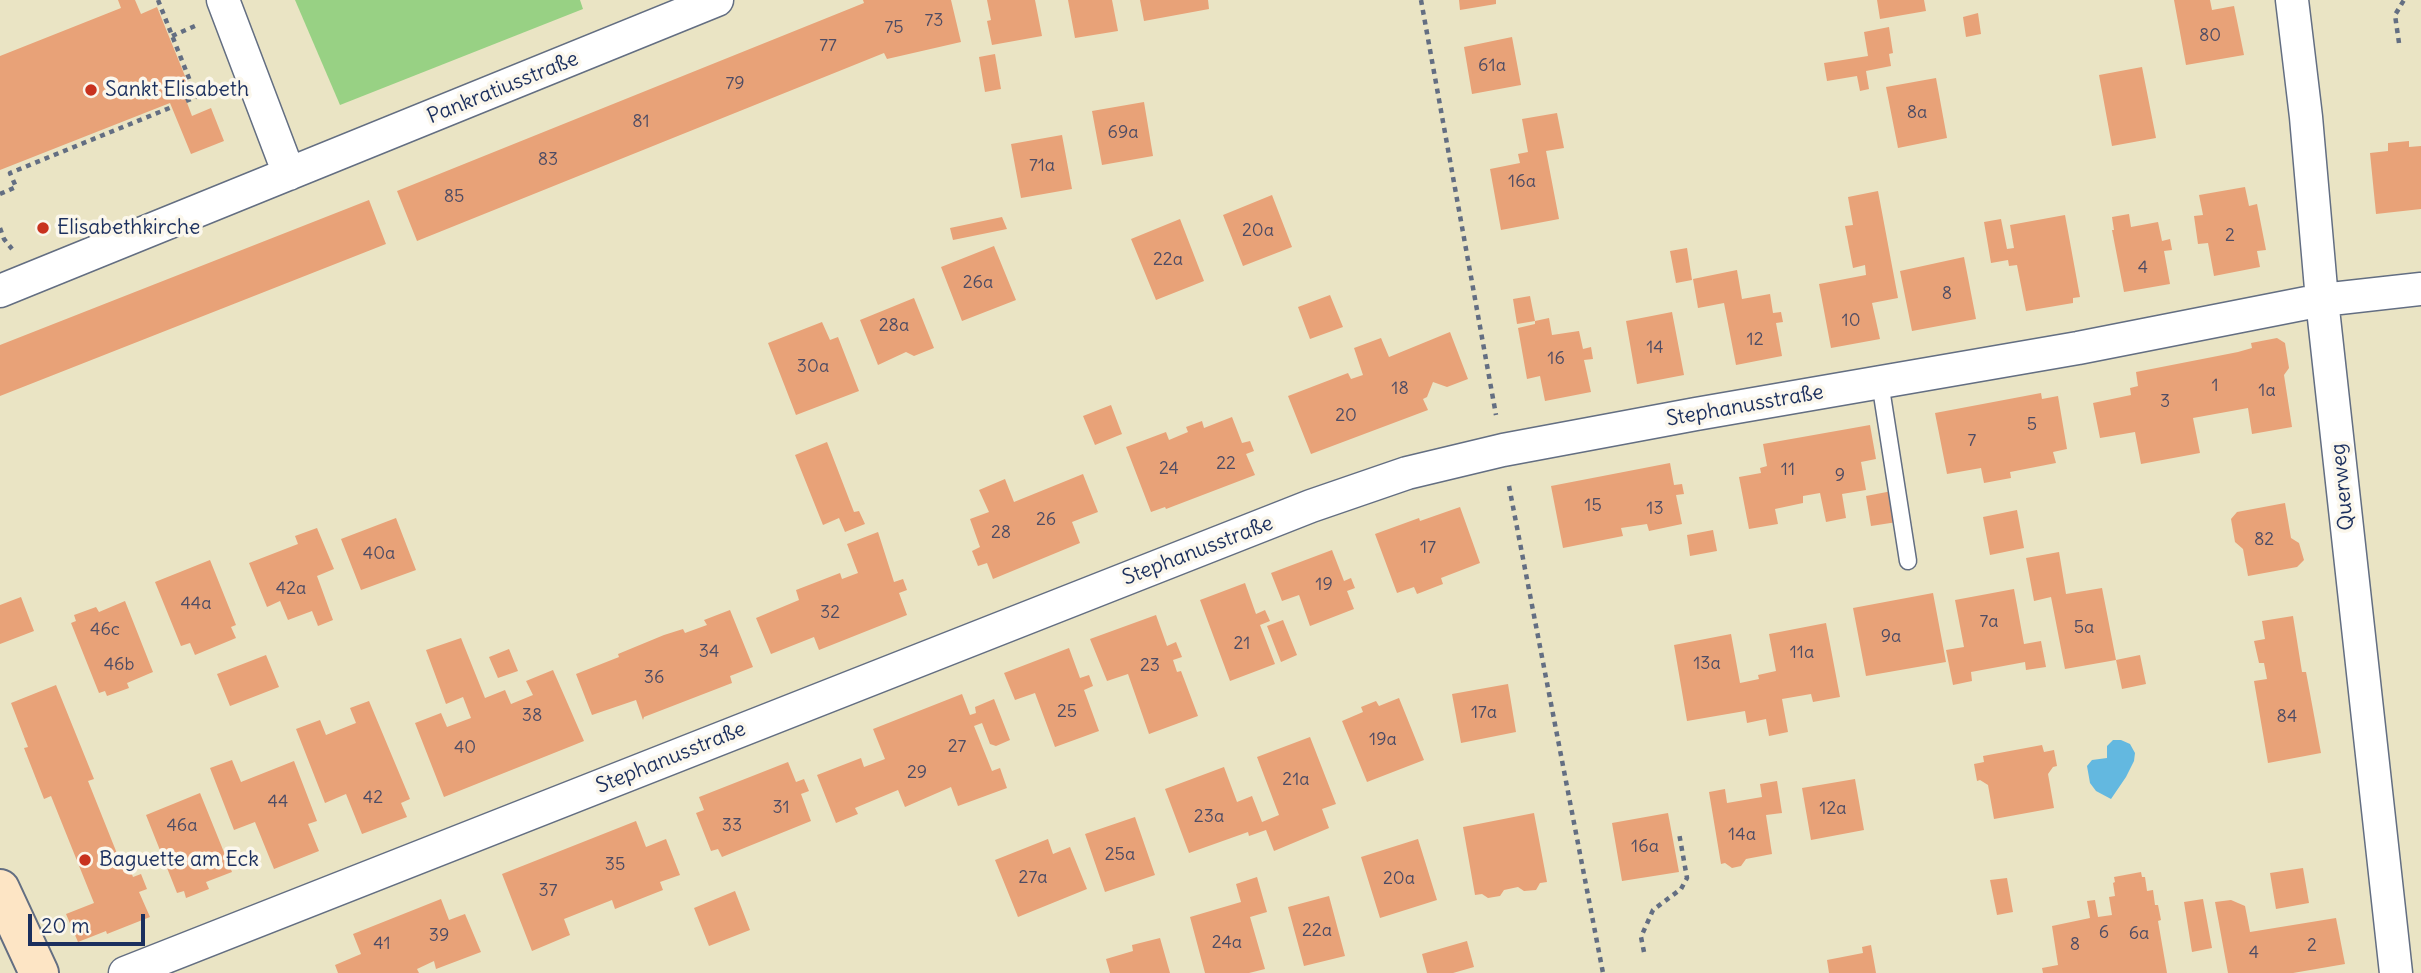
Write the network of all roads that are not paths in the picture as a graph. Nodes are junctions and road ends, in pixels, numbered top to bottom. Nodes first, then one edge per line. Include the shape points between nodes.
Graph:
1 (223, 0) edge
2 (717, 0) edge
3 (2292, 0) edge
4 (289, 174) junction
5 (2421, 289) edge
6 (0, 291) edge
7 (2322, 300) junction
8 (1880, 382) junction
9 (1908, 561) dead end
10 (0, 889) edge
11 (38, 973) edge
12 (125, 973) edge
13 (2396, 973) edge

1 - 4 street
2 - 4 street, Pankratiusstraße
3 - 7 street, Querweg
4 - 6 street, Pankratiusstraße
5 - 7 street, Stephanusstraße
7 - 8 street, Stephanusstraße
7 - 13 street, Querweg
8 - 9 lane
8 - 12 street, Stephanusstraße via 1521,446 1407,473 1299,511
10 - 11 main road

